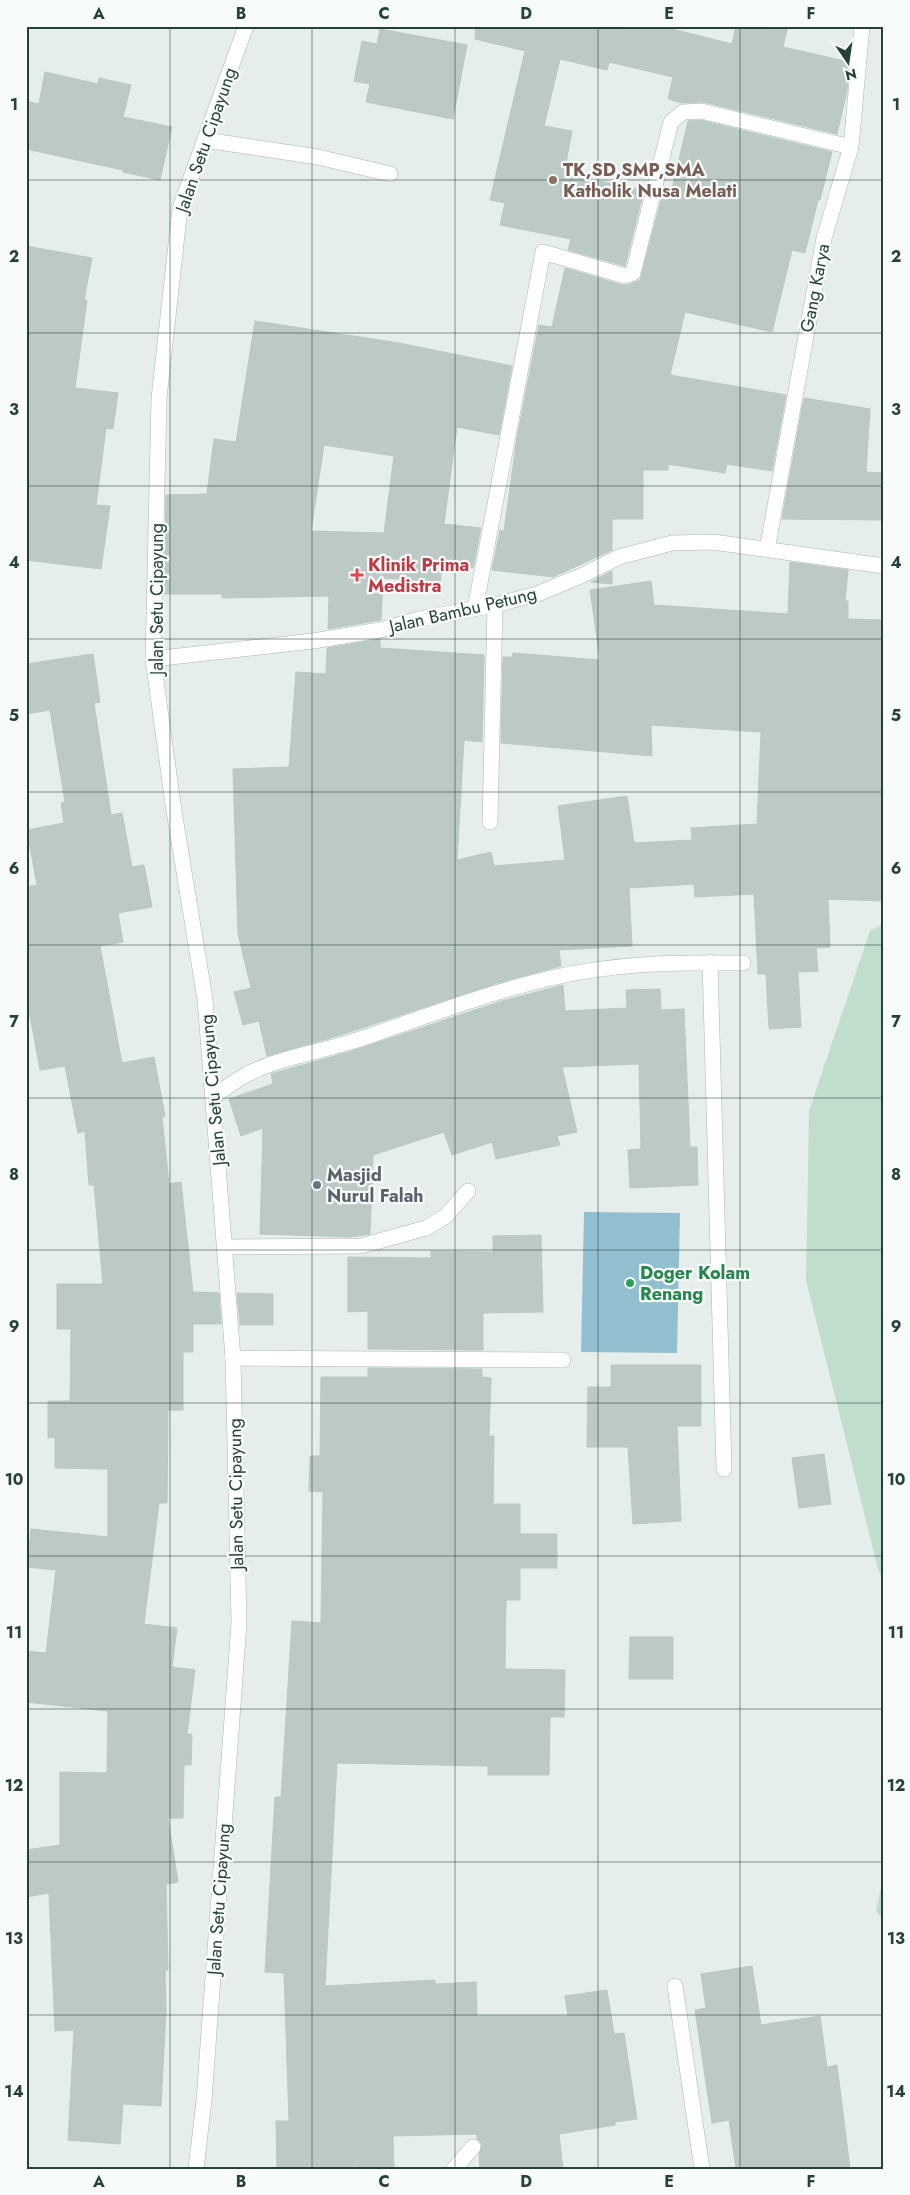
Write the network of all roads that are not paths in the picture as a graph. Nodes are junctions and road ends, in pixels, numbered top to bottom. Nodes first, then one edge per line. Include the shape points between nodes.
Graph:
1 (246, 26) edge
2 (862, 26) edge
3 (205, 140) junction
4 (851, 148) junction
5 (390, 174) dead end
6 (767, 550) junction
7 (884, 566) edge
8 (494, 605) junction
9 (475, 609) junction
10 (153, 658) junction
11 (490, 822) dead end
12 (710, 962) junction
13 (743, 963) dead end
14 (213, 1097) junction
15 (468, 1191) dead end
16 (225, 1247) junction
17 (233, 1358) junction
18 (563, 1360) dead end
19 (724, 1469) dead end
20 (675, 1986) dead end
21 (473, 2147) dead end
22 (196, 2169) edge
23 (454, 2169) edge
24 (702, 2169) edge

1 - 3 street, Jalan Setu Cipayung
2 - 4 street, Gang Karya
3 - 5 street via 318,157
3 - 10 street, Jalan Setu Cipayung via 180,208 159,398
4 - 6 street, Gang Karya via 824,238
4 - 9 street via 701,111 683,112 671,122 633,273 625,276 543,252
6 - 7 street, Jalan Bambu Petung
6 - 8 street, Jalan Bambu Petung via 713,542 672,543 619,557 537,594
8 - 9 street, Jalan Bambu Petung
8 - 11 street
9 - 10 street, Jalan Bambu Petung via 313,641
10 - 14 street, Jalan Setu Cipayung via 205,998
12 - 13 street
12 - 14 street via 614,967 549,978 274,1064 246,1075
12 - 19 street
14 - 16 street, Jalan Setu Cipayung
15 - 16 street via 446,1216 426,1228 361,1246
16 - 17 street, Jalan Setu Cipayung
17 - 18 street
17 - 22 street, Jalan Setu Cipayung via 239,1624
20 - 24 street
21 - 23 street

